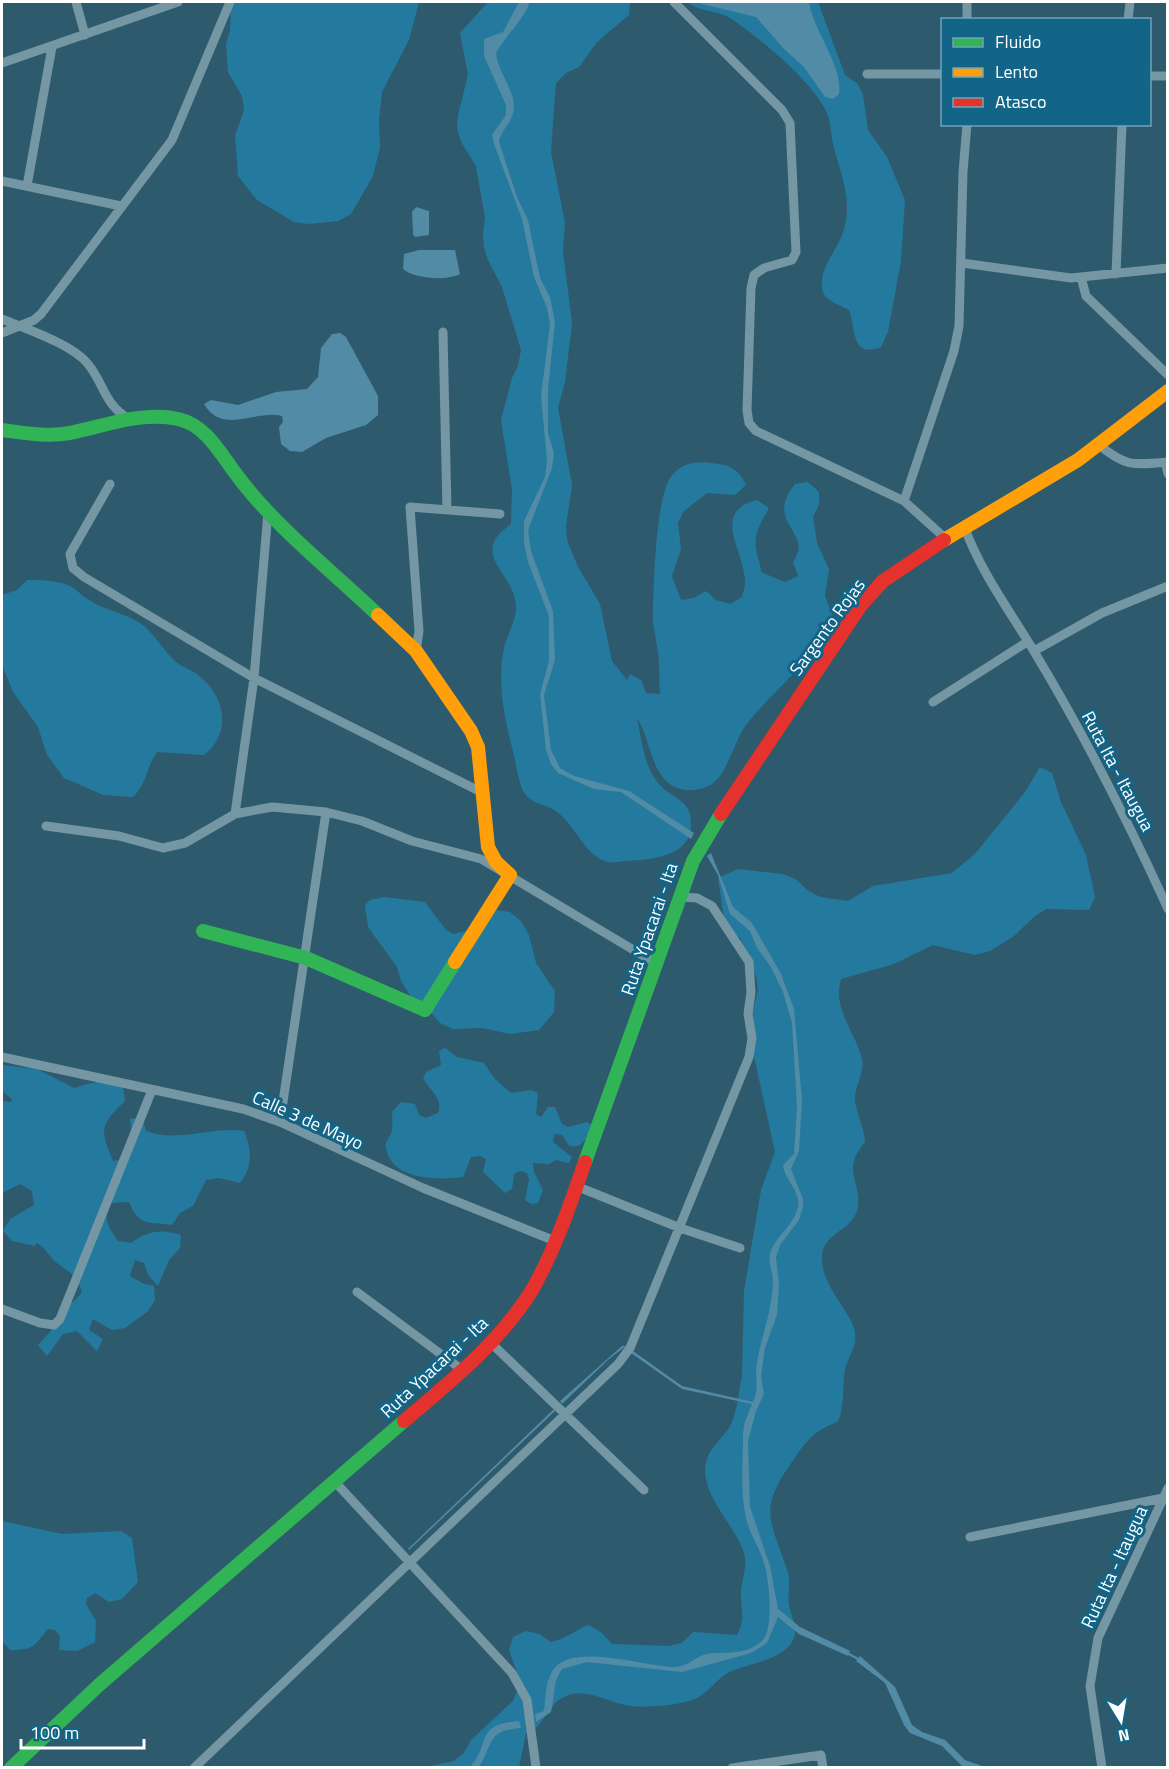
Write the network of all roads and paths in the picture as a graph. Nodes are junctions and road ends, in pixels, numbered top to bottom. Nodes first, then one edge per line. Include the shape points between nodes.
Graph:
1 (75, 2) edge
2 (177, 2) edge
3 (230, 2) edge
4 (674, 2) edge
5 (967, 2) edge
6 (1130, 2) edge
7 (967, 18) edge
8 (1128, 18) edge
9 (85, 35) junction
10 (52, 47) junction
11 (2, 63) edge
12 (867, 74) dead end
13 (941, 74) edge
14 (1151, 76) edge
15 (1167, 76) edge
16 (967, 126) edge
17 (1122, 126) edge
18 (2, 181) edge
19 (27, 186) junction
20 (121, 206) junction
21 (962, 263) junction
22 (1167, 268) edge
23 (1116, 274) junction
24 (1081, 277) junction
25 (2, 319) edge
26 (16, 325) junction
27 (443, 332) dead end
28 (2, 333) edge
29 (1167, 375) edge
30 (1167, 391) edge
31 (129, 419) junction
32 (2, 430) edge
33 (1099, 445) junction
34 (1166, 462) edge
35 (1167, 474) edge
36 (110, 484) dead end
37 (904, 501) junction
38 (447, 510) junction
39 (268, 512) junction
40 (500, 514) dead end
41 (964, 526) junction
42 (945, 538) junction
43 (1167, 586) edge
44 (1027, 642) junction
45 (416, 651) junction
46 (1034, 651) junction
47 (254, 678) junction
48 (933, 702) dead end
49 (483, 793) junction
50 (326, 812) junction
51 (235, 814) junction
52 (46, 826) dead end
53 (693, 861) joint
54 (510, 875) junction
55 (680, 897) junction
56 (1167, 909) edge
57 (203, 931) dead end
58 (306, 958) junction
59 (657, 964) junction
60 (2, 1056) edge
61 (152, 1090) junction
62 (280, 1122) junction
63 (576, 1186) junction
64 (680, 1228) junction
65 (555, 1241) junction
66 (740, 1248) dead end
67 (357, 1292) dead end
68 (2, 1309) edge
69 (490, 1342) junction
70 (461, 1369) junction
71 (561, 1408) junction
72 (336, 1483) junction
73 (1167, 1488) edge
74 (644, 1490) dead end
75 (1163, 1498) junction
76 (970, 1536) dead end
77 (410, 1561) junction
78 (11, 1767) edge
79 (194, 1767) edge
80 (536, 1767) edge
81 (732, 1767) edge
82 (823, 1767) edge
83 (1102, 1767) edge

1 - 9 street
2 - 9 street
3 - 20 street via 172,141
4 - 37 street via 782,110 790,123 796,252 792,260 754,275 749,423 756,431
5 - 7 street
6 - 8 street
9 - 10 street
10 - 11 street
10 - 19 street
12 - 13 street
14 - 15 street
16 - 21 street
17 - 23 street
18 - 19 street
19 - 20 street
20 - 26 street via 41,314
21 - 24 street
21 - 37 street via 954,351
22 - 23 street
23 - 24 street
24 - 29 street via 1086,296
25 - 26 street
26 - 28 street
26 - 31 street via 77,354 89,364 116,411
27 - 38 street
30 - 33 street, Sargento Rojas
31 - 32 street via 58,434
31 - 39 street via 179,419 204,431
33 - 34 street via 1119,461 1137,465
33 - 41 street, Sargento Rojas
34 - 35 street
36 - 47 street via 70,554 73,568
37 - 42 street
38 - 40 street
38 - 45 street via 410,507 419,631
39 - 45 street
39 - 47 street
41 - 42 street, Sargento Rojas
41 - 44 street, Ruta Ita - Itaugua via 984,572
42 - 53 street, Sargento Rojas via 883,581 861,605 703,840
43 - 46 street via 1102,613
44 - 46 street, Ruta Ita - Itaugua
44 - 48 street
45 - 49 street via 471,731 478,747
46 - 56 street, Ruta Ita - Itaugua via 1122,809
47 - 49 street
47 - 51 street
49 - 54 street via 488,847
50 - 51 street via 272,807
50 - 54 street via 474,857
50 - 58 street
51 - 52 street via 185,843 163,848 119,836
53 - 55 street, Ruta Ypacarai - Ita
54 - 58 street via 425,1010
54 - 59 street
55 - 59 street, Ruta Ypacarai - Ita
55 - 64 street via 697,898 712,906 749,962 748,1014 752,1038 749,1057
57 - 58 street
58 - 62 street
59 - 63 street, Ruta Ypacarai - Ita
60 - 61 street, Calle 3 de Mayo
61 - 62 street, Calle 3 de Mayo via 243,1109
61 - 68 street via 60,1319 54,1325 40,1323
62 - 65 street, Calle 3 de Mayo via 423,1188
63 - 64 street
63 - 65 street, Ruta Ypacarai - Ita
64 - 66 street
64 - 71 street via 629,1351
65 - 69 street, Ruta Ypacarai - Ita via 525,1300
67 - 70 street
69 - 70 street, Ruta Ypacarai - Ita
69 - 71 street
70 - 72 street, Ruta Ypacarai - Ita
71 - 74 street
71 - 77 street
72 - 77 street
72 - 78 street, Ruta Ypacarai - Ita via 69,1710
73 - 75 street, Ruta Ita - Itaugua
75 - 76 street
75 - 83 street, Ruta Ita - Itaugua via 1098,1638 1090,1686
77 - 79 street
77 - 80 street via 512,1673 527,1700
81 - 82 street via 821,1755

